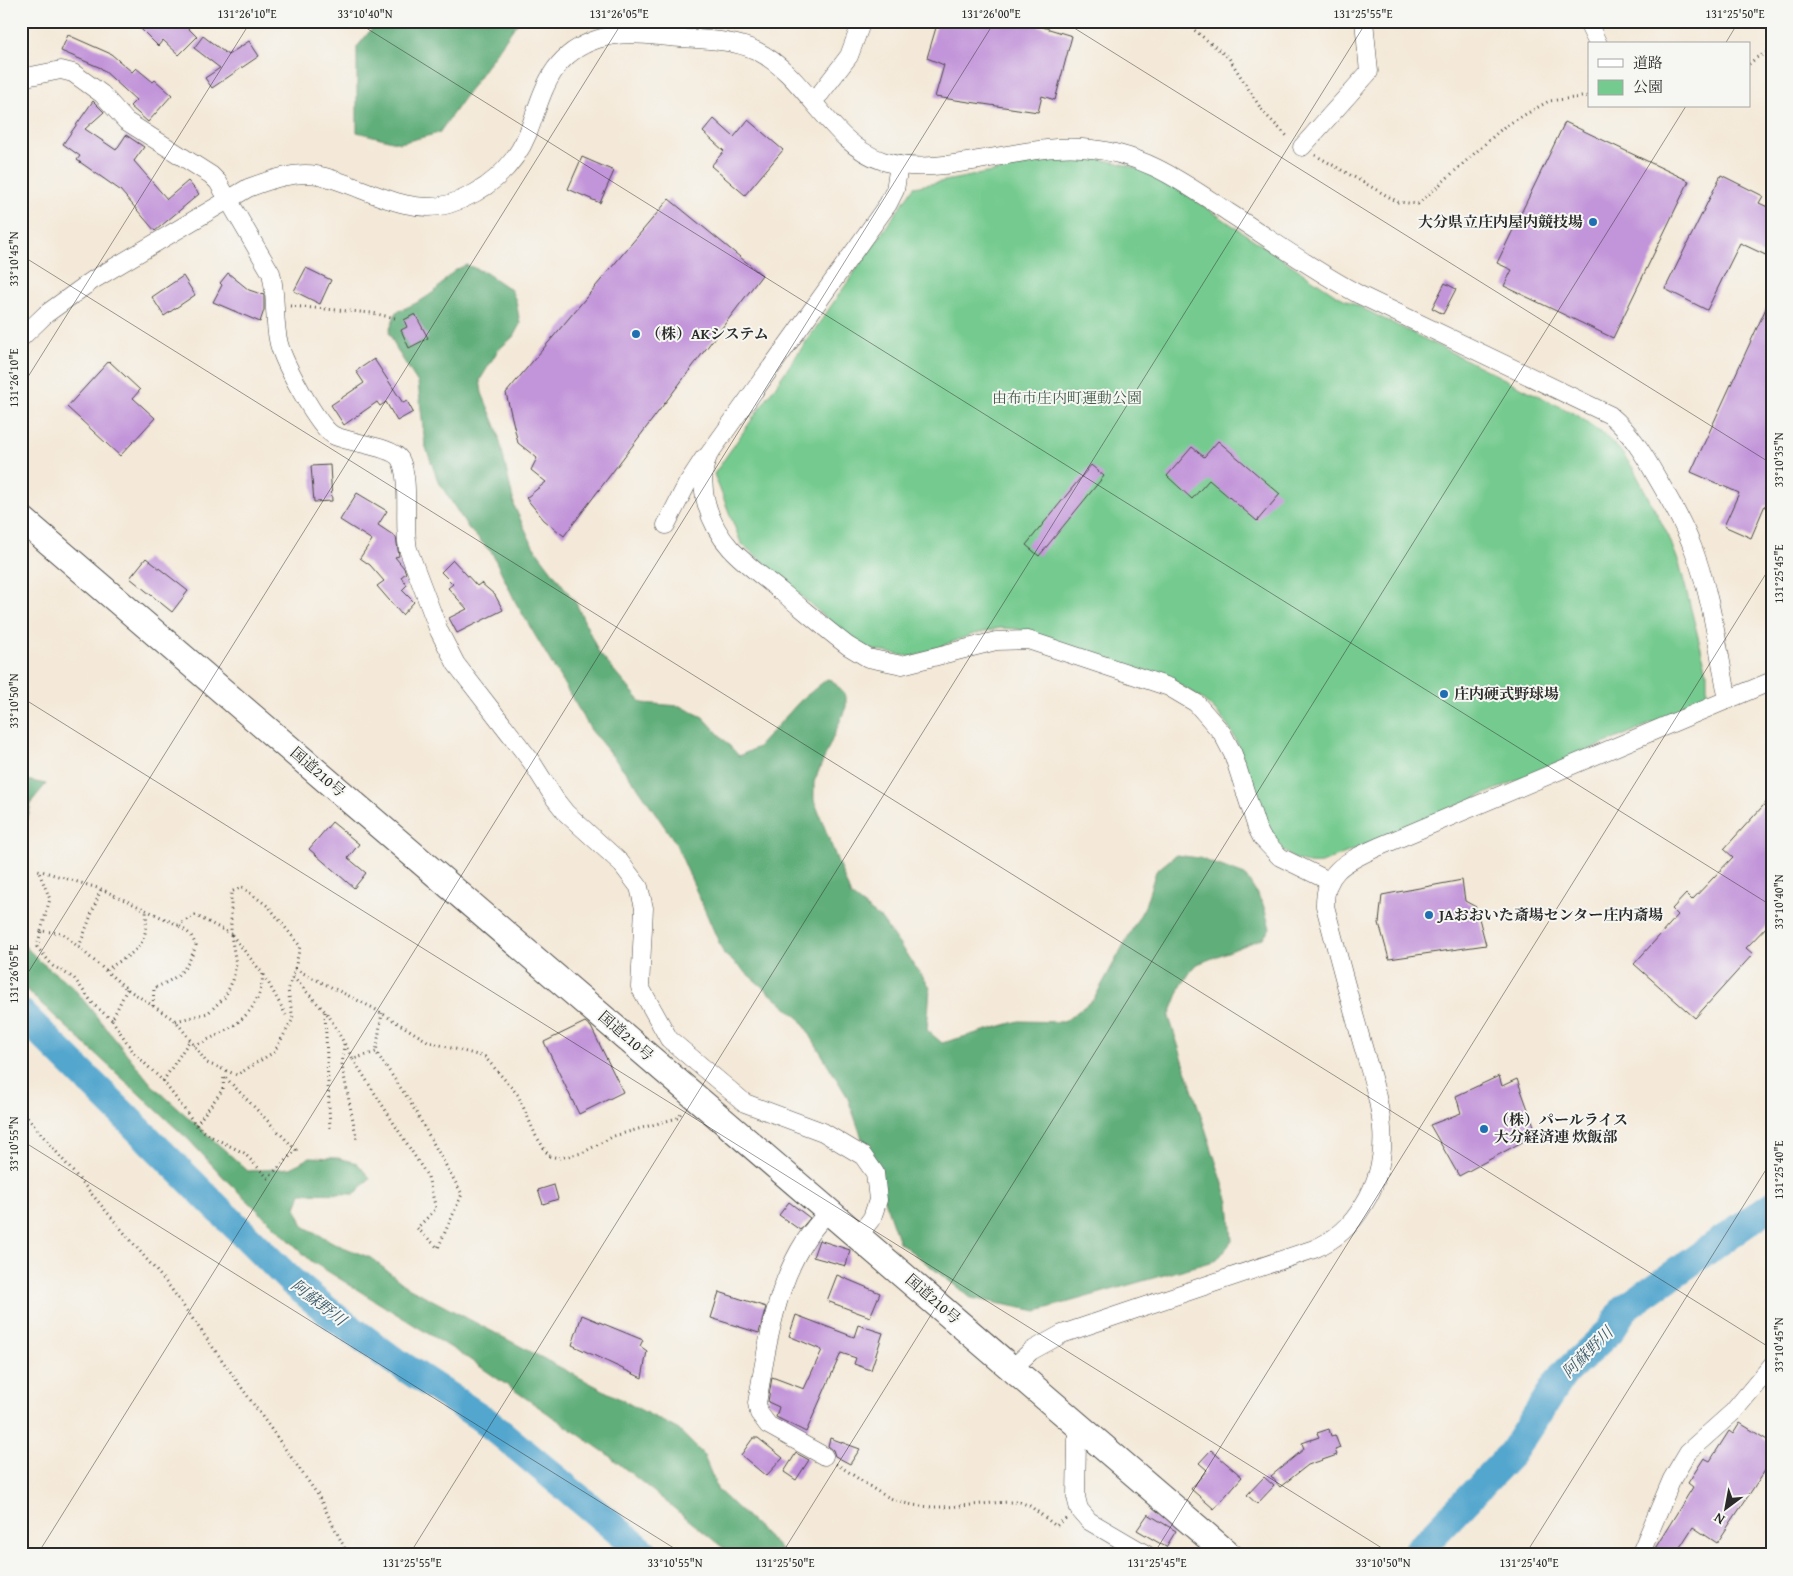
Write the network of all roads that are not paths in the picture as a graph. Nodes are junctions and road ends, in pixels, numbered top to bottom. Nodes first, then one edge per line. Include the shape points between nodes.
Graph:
1 (862, 21) edge
2 (1364, 21) edge
3 (1587, 21) edge
4 (1597, 42) edge
5 (21, 78) edge
6 (820, 94) dead end
7 (1302, 147) road end
8 (899, 164) junction
9 (228, 200) junction
10 (21, 338) edge
11 (713, 446) junction
12 (21, 518) edge
13 (666, 525) dead end
14 (1772, 681) edge
15 (1728, 700) junction
16 (1329, 881) junction
17 (830, 1211) junction
18 (859, 1236) junction
19 (1772, 1365) edge
20 (1013, 1368) junction
21 (1081, 1426) junction
22 (824, 1456) road end
23 (1147, 1555) edge
24 (1229, 1555) edge
25 (1640, 1555) edge

1 - 6 street via 849,56
2 - 7 street via 1369,72
3 - 4 street
5 - 9 street via 61,70 73,73 102,94 126,122 211,175
8 - 9 street via 870,156 857,147 786,72 743,45 656,36 611,36 578,48 558,64 542,91 528,134 515,157 493,181 464,198 443,206 416,206 316,175 293,175 248,188
8 - 11 street via 895,190 888,204
8 - 15 street via 953,163 1069,147 1134,158 1176,177 1360,296 1610,415 1628,432 1644,455 1694,551 1706,591
9 - 10 street via 93,280 46,314
9 - 18 street via 271,273 279,344 305,397 332,434 393,453 401,461 408,549 439,631 456,664 531,761 554,799 620,862 639,887 644,908 640,987 669,1039 745,1103 823,1132 864,1156 875,1173 878,1200 872,1218
11 - 13 street via 687,484
11 - 16 street via 704,466 704,490 712,518 724,540 738,556 848,646 874,660 902,665 996,641 1028,640 1169,687 1196,704 1222,733 1233,754 1262,838 1280,857
12 - 17 highway, 国道210号
14 - 15 street
15 - 16 street via 1378,847 1344,864
16 - 20 street via 1325,906 1378,1104 1383,1137 1379,1171 1355,1220 1339,1236 1314,1249 1062,1334 1031,1351
17 - 18 highway, 国道210号
17 - 22 street via 801,1245 777,1303 758,1404 759,1413 768,1425
18 - 20 highway, 国道210号
19 - 25 street via 1733,1412 1688,1452 1672,1479
20 - 21 highway, 国道210号
21 - 23 street via 1077,1440 1076,1497 1079,1509 1089,1521
21 - 24 highway, 国道210号

